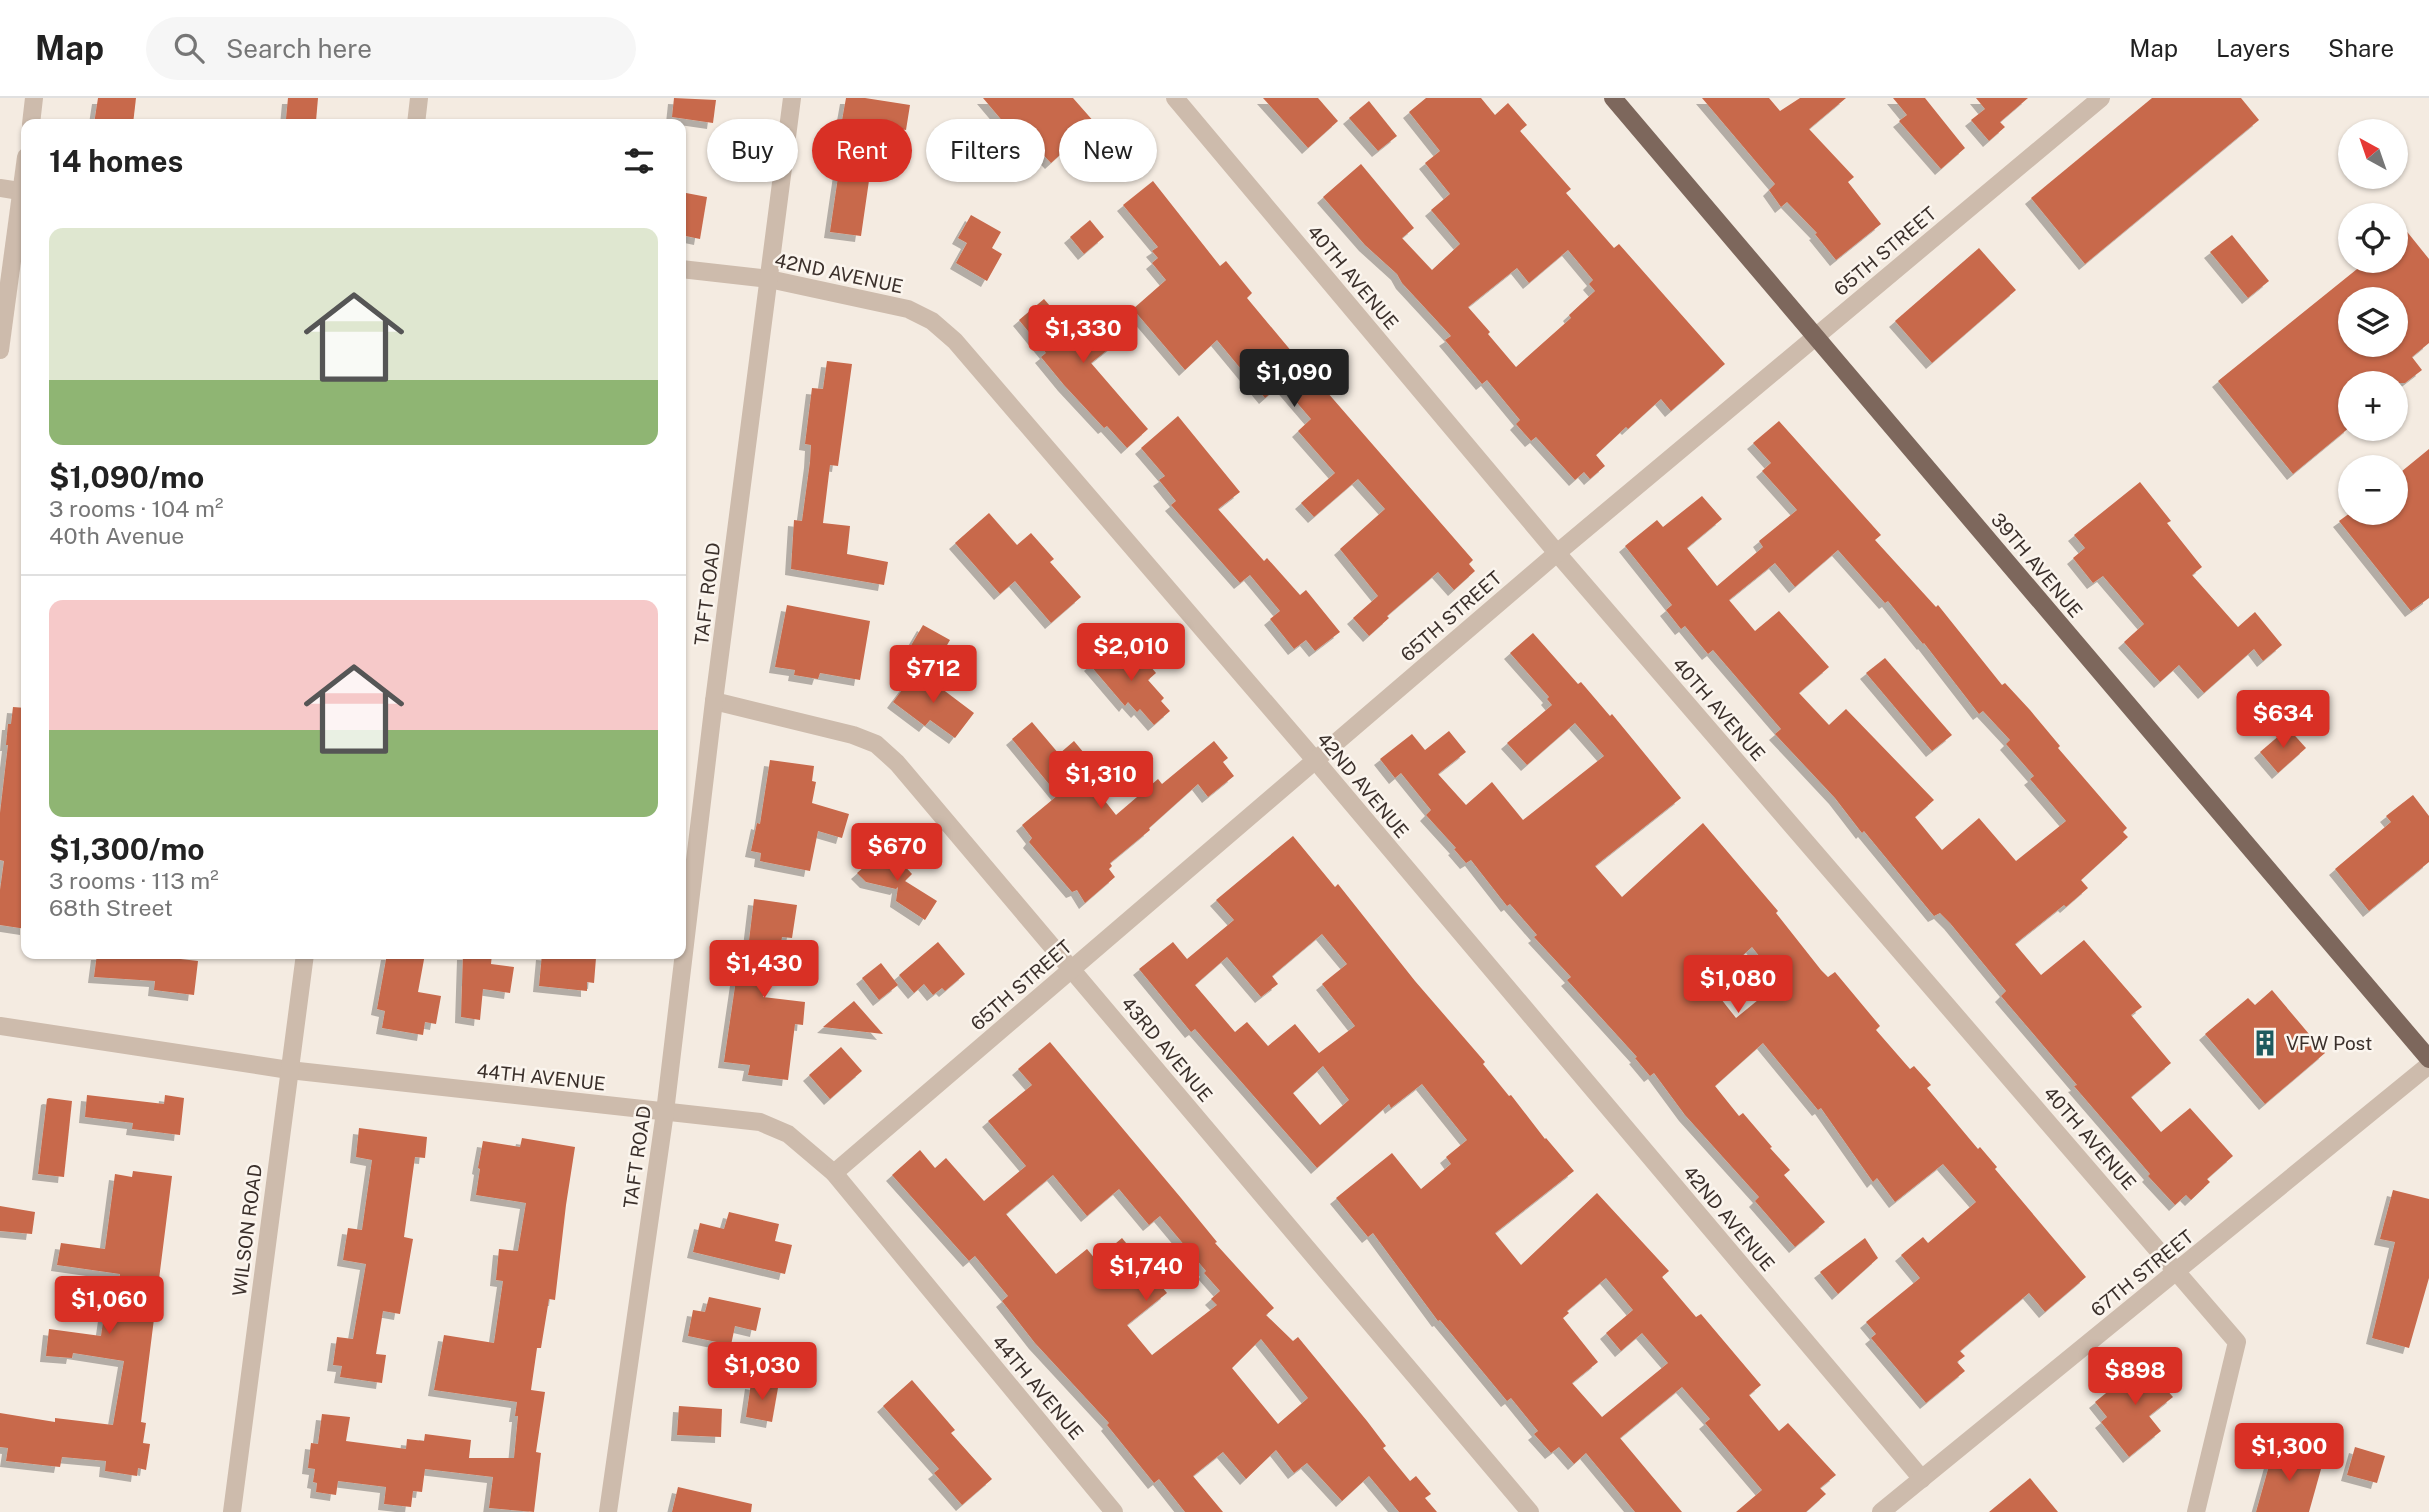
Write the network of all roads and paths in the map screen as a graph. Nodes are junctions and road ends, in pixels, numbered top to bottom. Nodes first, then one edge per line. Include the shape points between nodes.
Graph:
1 (34, 98) edge
2 (419, 98) edge
3 (792, 98) edge
4 (1175, 98) edge
5 (1613, 98) edge
6 (2101, 98) edge
7 (32, 119) edge
8 (417, 119) edge
9 (0, 188) edge
10 (21, 192) edge
11 (21, 212) edge
12 (686, 270) edge
13 (769, 279) junction
14 (1816, 337) junction
15 (0, 350) edge
16 (1557, 553) junction
17 (714, 701) junction
18 (1315, 760) junction
19 (686, 936) edge
20 (304, 959) edge
21 (683, 959) edge
22 (1072, 969) junction
23 (0, 1026) edge
24 (2429, 1059) edge
25 (2429, 1065) edge
26 (289, 1070) junction
27 (665, 1112) junction
28 (834, 1173) junction
29 (2177, 1272) junction
30 (1922, 1479) junction
31 (232, 1512) edge
32 (608, 1512) edge
33 (1114, 1512) edge
34 (1530, 1512) edge
35 (1881, 1512) edge
36 (2196, 1512) edge

1 - 7 street
2 - 8 street
3 - 13 street, TAFT ROAD
4 - 16 street, 40TH AVENUE
5 - 14 main road, 39TH AVENUE
6 - 14 street, 65TH STREET
9 - 10 street
11 - 15 street
12 - 13 street, 42ND AVENUE
13 - 17 street, TAFT ROAD
13 - 18 street, 42ND AVENUE via 908,309 932,321 955,341
14 - 16 street, 65TH STREET
14 - 24 main road, 39TH AVENUE
16 - 18 street, 65TH STREET
16 - 29 street, 40TH AVENUE
17 - 19 street, TAFT ROAD
17 - 22 street, 43RD AVENUE via 876,744
18 - 22 street, 65TH STREET
18 - 30 street, 42ND AVENUE
20 - 26 street, WILSON ROAD
21 - 27 street, TAFT ROAD
22 - 28 street, 65TH STREET
22 - 34 street, 43RD AVENUE
23 - 26 street, 44TH AVENUE
25 - 29 street, 67TH STREET
26 - 27 street, 44TH AVENUE
26 - 31 street, WILSON ROAD
27 - 28 street, 44TH AVENUE via 760,1122 788,1134
27 - 32 street, TAFT ROAD
28 - 33 street, 44TH AVENUE
29 - 30 street, 67TH STREET
29 - 36 street, 40TH AVENUE via 2237,1342
30 - 35 street, 67TH STREET

